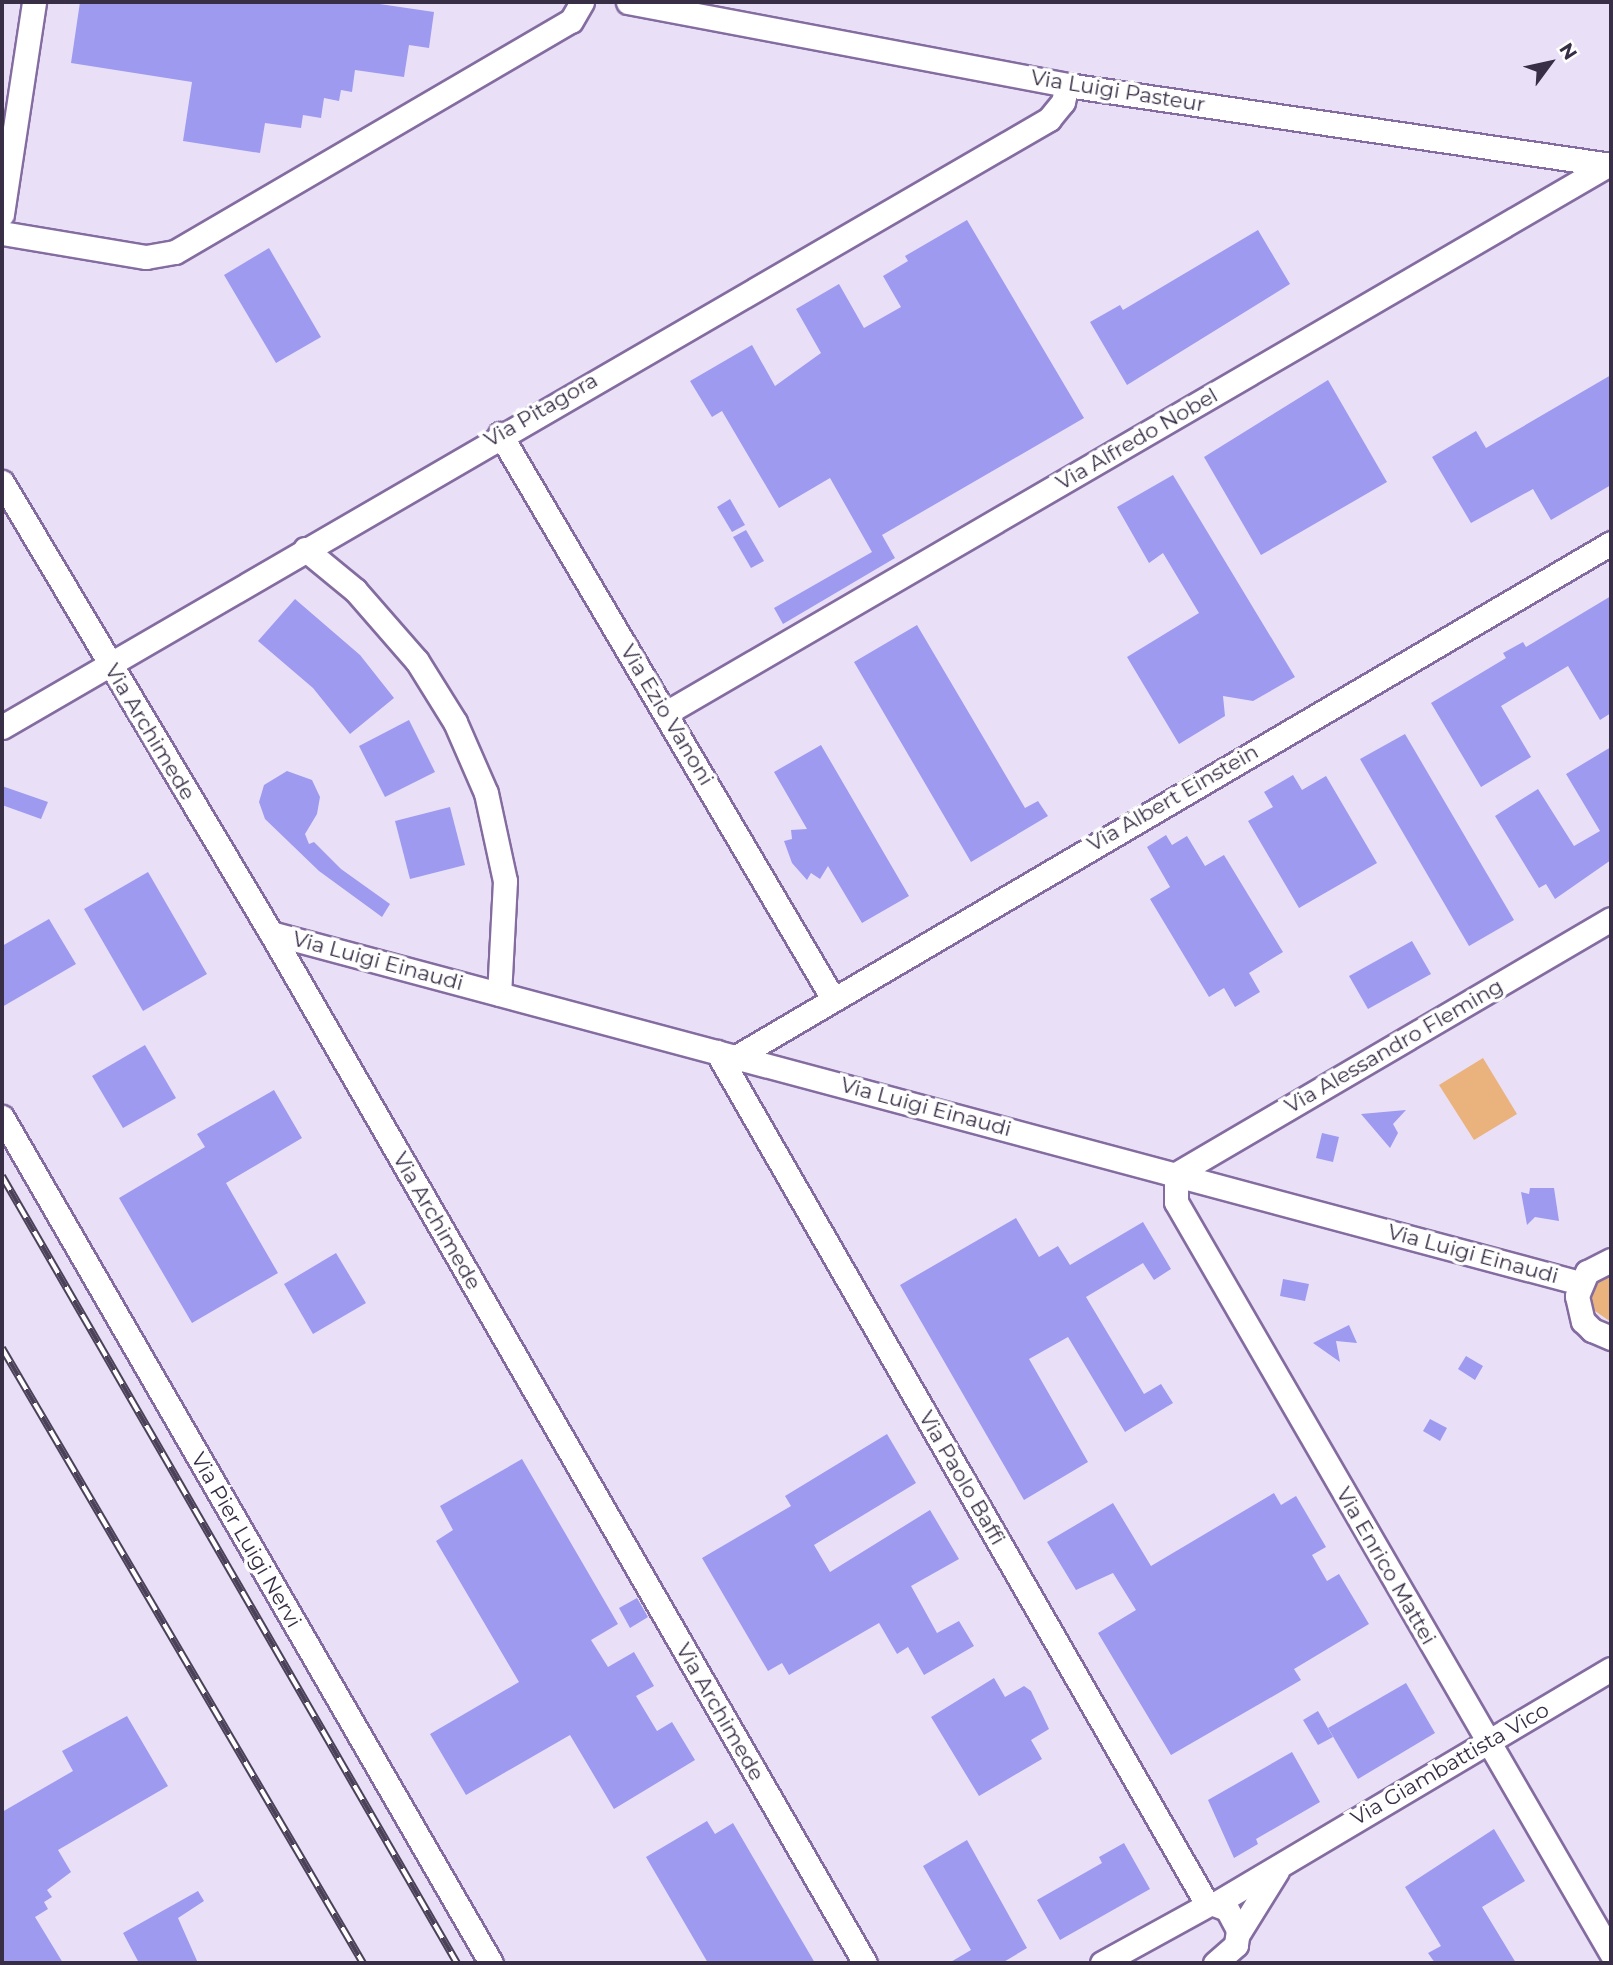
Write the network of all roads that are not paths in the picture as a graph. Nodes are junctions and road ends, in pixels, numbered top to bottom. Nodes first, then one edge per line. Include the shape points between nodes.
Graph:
1 (34, 2) edge
2 (583, 2) edge
3 (628, 2) edge
4 (1067, 85) junction
5 (1610, 165) edge
6 (2, 214) edge
7 (2, 233) edge
8 (500, 434) junction
9 (2, 482) edge
10 (1611, 542) edge
11 (305, 549) junction
12 (109, 663) junction
13 (666, 713) junction
14 (2, 727) edge
15 (1611, 919) edge
16 (271, 933) junction
17 (499, 994) junction
18 (832, 997) junction
19 (726, 1054) junction
20 (2, 1118) edge
21 (1176, 1174) junction
22 (1611, 1260) edge
23 (1580, 1283) junction
24 (1611, 1338) edge
25 (1611, 1669) edge
26 (1488, 1742) junction
27 (1289, 1859) junction
28 (1211, 1904) junction
29 (1238, 1949) edge
30 (1611, 1954) edge
31 (491, 1963) edge
32 (865, 1963) edge
33 (1102, 1963) edge
34 (1215, 1963) edge

1 - 6 street
2 - 7 street via 572,21 174,252 146,257
3 - 4 street, Via Luigi Pasteur
4 - 5 street, Via Luigi Pasteur
4 - 8 street, Via Pitagora via 1063,102 1049,119
5 - 13 street, Via Alfredo Nobel
8 - 11 street, Via Pitagora
8 - 13 street, Via Ezio Vanoni
9 - 12 street, Via Archimede
10 - 18 street, Via Albert Einstein
11 - 12 street, Via Pitagora
11 - 17 street via 355,590 417,661 460,734 486,793 505,881
12 - 14 street, Via Pitagora
12 - 16 street, Via Archimede
13 - 18 street, Via Ezio Vanoni
15 - 21 street, Via Alessandro Fleming
16 - 17 street, Via Luigi Einaudi
16 - 32 street, Via Archimede
17 - 19 street, Via Luigi Einaudi
18 - 19 street, Via Albert Einstein
19 - 21 street, Via Luigi Einaudi
19 - 28 street, Via Paolo Baffi
20 - 31 street, Via Pier Luigi Nervi
21 - 23 street, Via Luigi Einaudi
21 - 26 street, Via Enrico Mattei via 1176,1202
22 - 23 street via 1597,1264
23 - 24 street via 1577,1296 1583,1321
25 - 26 street, Via Giambattista Vico
26 - 27 street, Via Giambattista Vico
26 - 30 street, Via Enrico Mattei
27 - 28 street, Via Giambattista Vico
27 - 29 street via 1264,1886
28 - 29 street via 1231,1915
28 - 33 street
29 - 34 street

